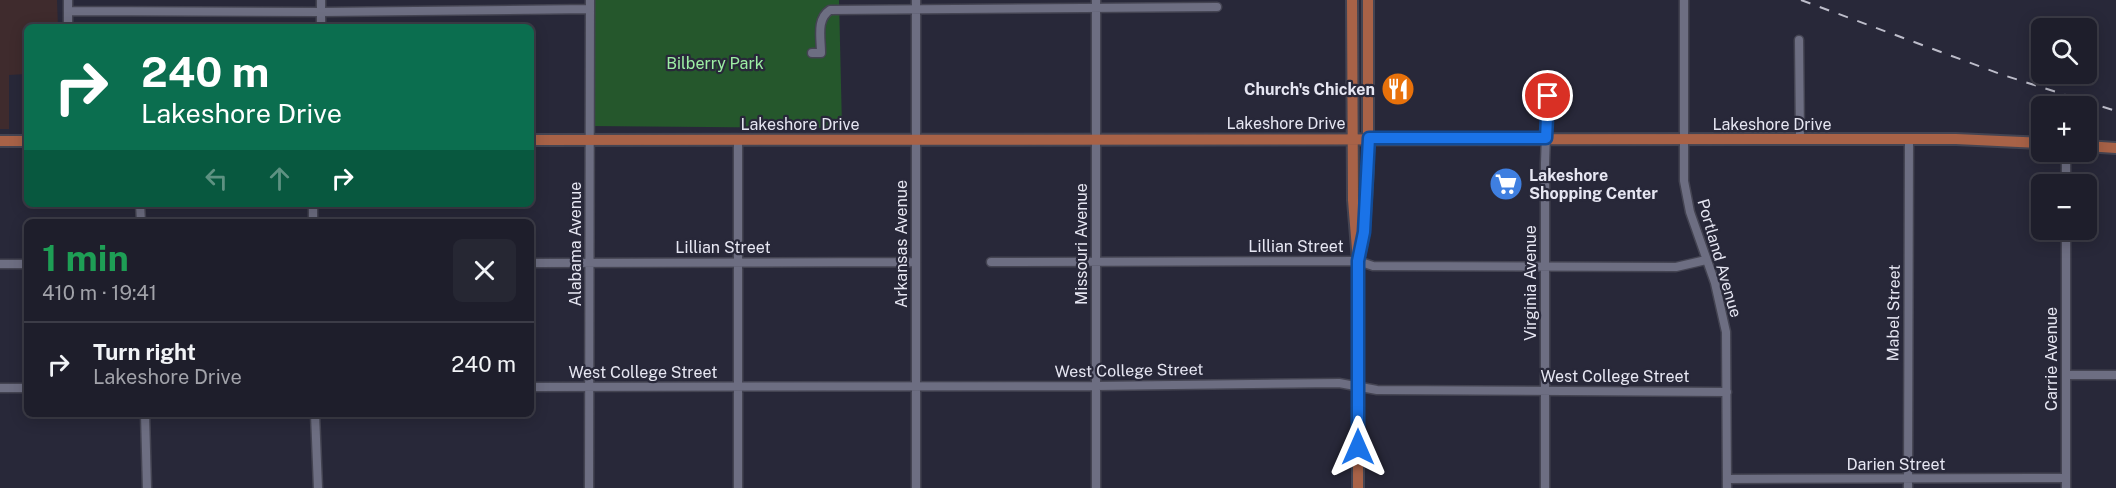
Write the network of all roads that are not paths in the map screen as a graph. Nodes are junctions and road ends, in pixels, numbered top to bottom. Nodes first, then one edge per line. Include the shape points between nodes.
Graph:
1 (68, 0) edge
2 (321, 0) edge
3 (1352, 0) edge
4 (1368, 0) edge
5 (1684, 0) edge
6 (1096, 4) edge
7 (590, 5) edge
8 (916, 5) edge
9 (1217, 7) dead end
10 (68, 11) junction
11 (321, 12) junction
12 (1352, 15) junction
13 (1369, 16) junction
14 (68, 24) edge
15 (321, 24) edge
16 (1799, 40) dead end
17 (812, 53) dead end
18 (1548, 77) dead end
19 (1353, 138) junction
20 (1369, 138) junction
21 (1546, 138) junction
22 (1800, 138) junction
23 (1909, 138) junction
24 (916, 139) junction
25 (1097, 139) junction
26 (1684, 139) junction
27 (534, 140) edge
28 (590, 140) junction
29 (738, 140) junction
30 (0, 141) edge
31 (24, 141) edge
32 (2031, 143) edge
33 (2097, 147) edge
34 (2116, 148) edge
35 (2066, 240) edge
36 (1706, 260) junction
37 (1096, 261) junction
38 (1358, 261) junction
39 (738, 262) junction
40 (916, 262) junction
41 (991, 262) dead end
42 (534, 263) edge
43 (590, 263) junction
44 (0, 264) edge
45 (24, 264) edge
46 (1545, 267) junction
47 (2066, 375) junction
48 (2116, 375) edge
49 (1096, 386) junction
50 (1358, 386) junction
51 (534, 387) edge
52 (590, 387) junction
53 (738, 387) junction
54 (916, 387) junction
55 (0, 388) edge
56 (24, 388) edge
57 (1545, 391) junction
58 (1727, 392) junction
59 (145, 417) edge
60 (315, 417) edge
61 (2066, 478) junction
62 (1727, 483) edge
63 (1908, 483) edge
64 (147, 488) edge
65 (318, 488) edge
66 (589, 488) edge
67 (738, 488) edge
68 (916, 488) edge
69 (1096, 488) edge
70 (1358, 488) edge
71 (1545, 488) edge
72 (2066, 488) edge

1 - 10 street
2 - 11 street
3 - 12 main road
4 - 13 main road
5 - 26 street, Portland Avenue
6 - 8 street
6 - 9 street
6 - 25 street, Missouri Avenue
7 - 11 street
7 - 28 street, Alabama Avenue
8 - 17 street via 830,10 823,14 821,53
8 - 24 street, Arkansas Avenue
10 - 11 street
10 - 14 street
11 - 15 street
12 - 13 main road
12 - 19 main road
13 - 20 main road
16 - 22 street
18 - 21 street, Virginia Avenue
19 - 20 main road, Lakeshore Drive
19 - 25 main road, Lakeshore Drive
19 - 38 main road
20 - 21 main road, Lakeshore Drive
20 - 38 main road via 1364,232
21 - 26 main road, Lakeshore Drive
21 - 46 street, Virginia Avenue
22 - 23 main road, Lakeshore Drive
22 - 26 main road, Lakeshore Drive
23 - 32 main road, Lakeshore Drive
23 - 63 street, Mabel Street
24 - 25 main road, Lakeshore Drive
24 - 29 main road, Lakeshore Drive
24 - 40 street, Arkansas Avenue
25 - 37 street, Missouri Avenue
26 - 36 street, Portland Avenue via 1686,197
27 - 28 main road, Lakeshore Drive
28 - 29 main road, Lakeshore Drive
28 - 43 street, Alabama Avenue
29 - 39 street
30 - 31 main road
33 - 34 main road
35 - 47 street, Carrie Avenue
36 - 46 street, Lillian Street via 1676,267
36 - 58 street, Portland Avenue via 1723,315
37 - 38 street, Lillian Street
37 - 41 street, Lillian Street
37 - 49 street, Missouri Avenue
38 - 46 street, Lillian Street via 1373,266
38 - 50 main road
39 - 40 street, Lillian Street
39 - 43 street, Lillian Street
39 - 53 street
40 - 54 street, Arkansas Avenue
42 - 43 street, Lillian Street
43 - 52 street, Alabama Avenue
44 - 45 street
46 - 57 street, Virginia Avenue
47 - 48 street
47 - 61 street, Carrie Avenue
49 - 50 street, West College Street via 1339,382
49 - 54 street, West College Street
49 - 69 street, Missouri Avenue
50 - 57 street, West College Street via 1377,390
50 - 70 main road
51 - 52 street, West College Street
52 - 53 street, West College Street
52 - 66 street, Alabama Avenue
53 - 54 street, West College Street
53 - 67 street
54 - 68 street, Arkansas Avenue
55 - 56 street
57 - 58 street, West College Street
57 - 71 street, Virginia Avenue
58 - 62 street, Portland Avenue
59 - 64 street
60 - 65 street
61 - 63 street, Darien Street
61 - 72 street, Carrie Avenue
62 - 63 street, Darien Street

